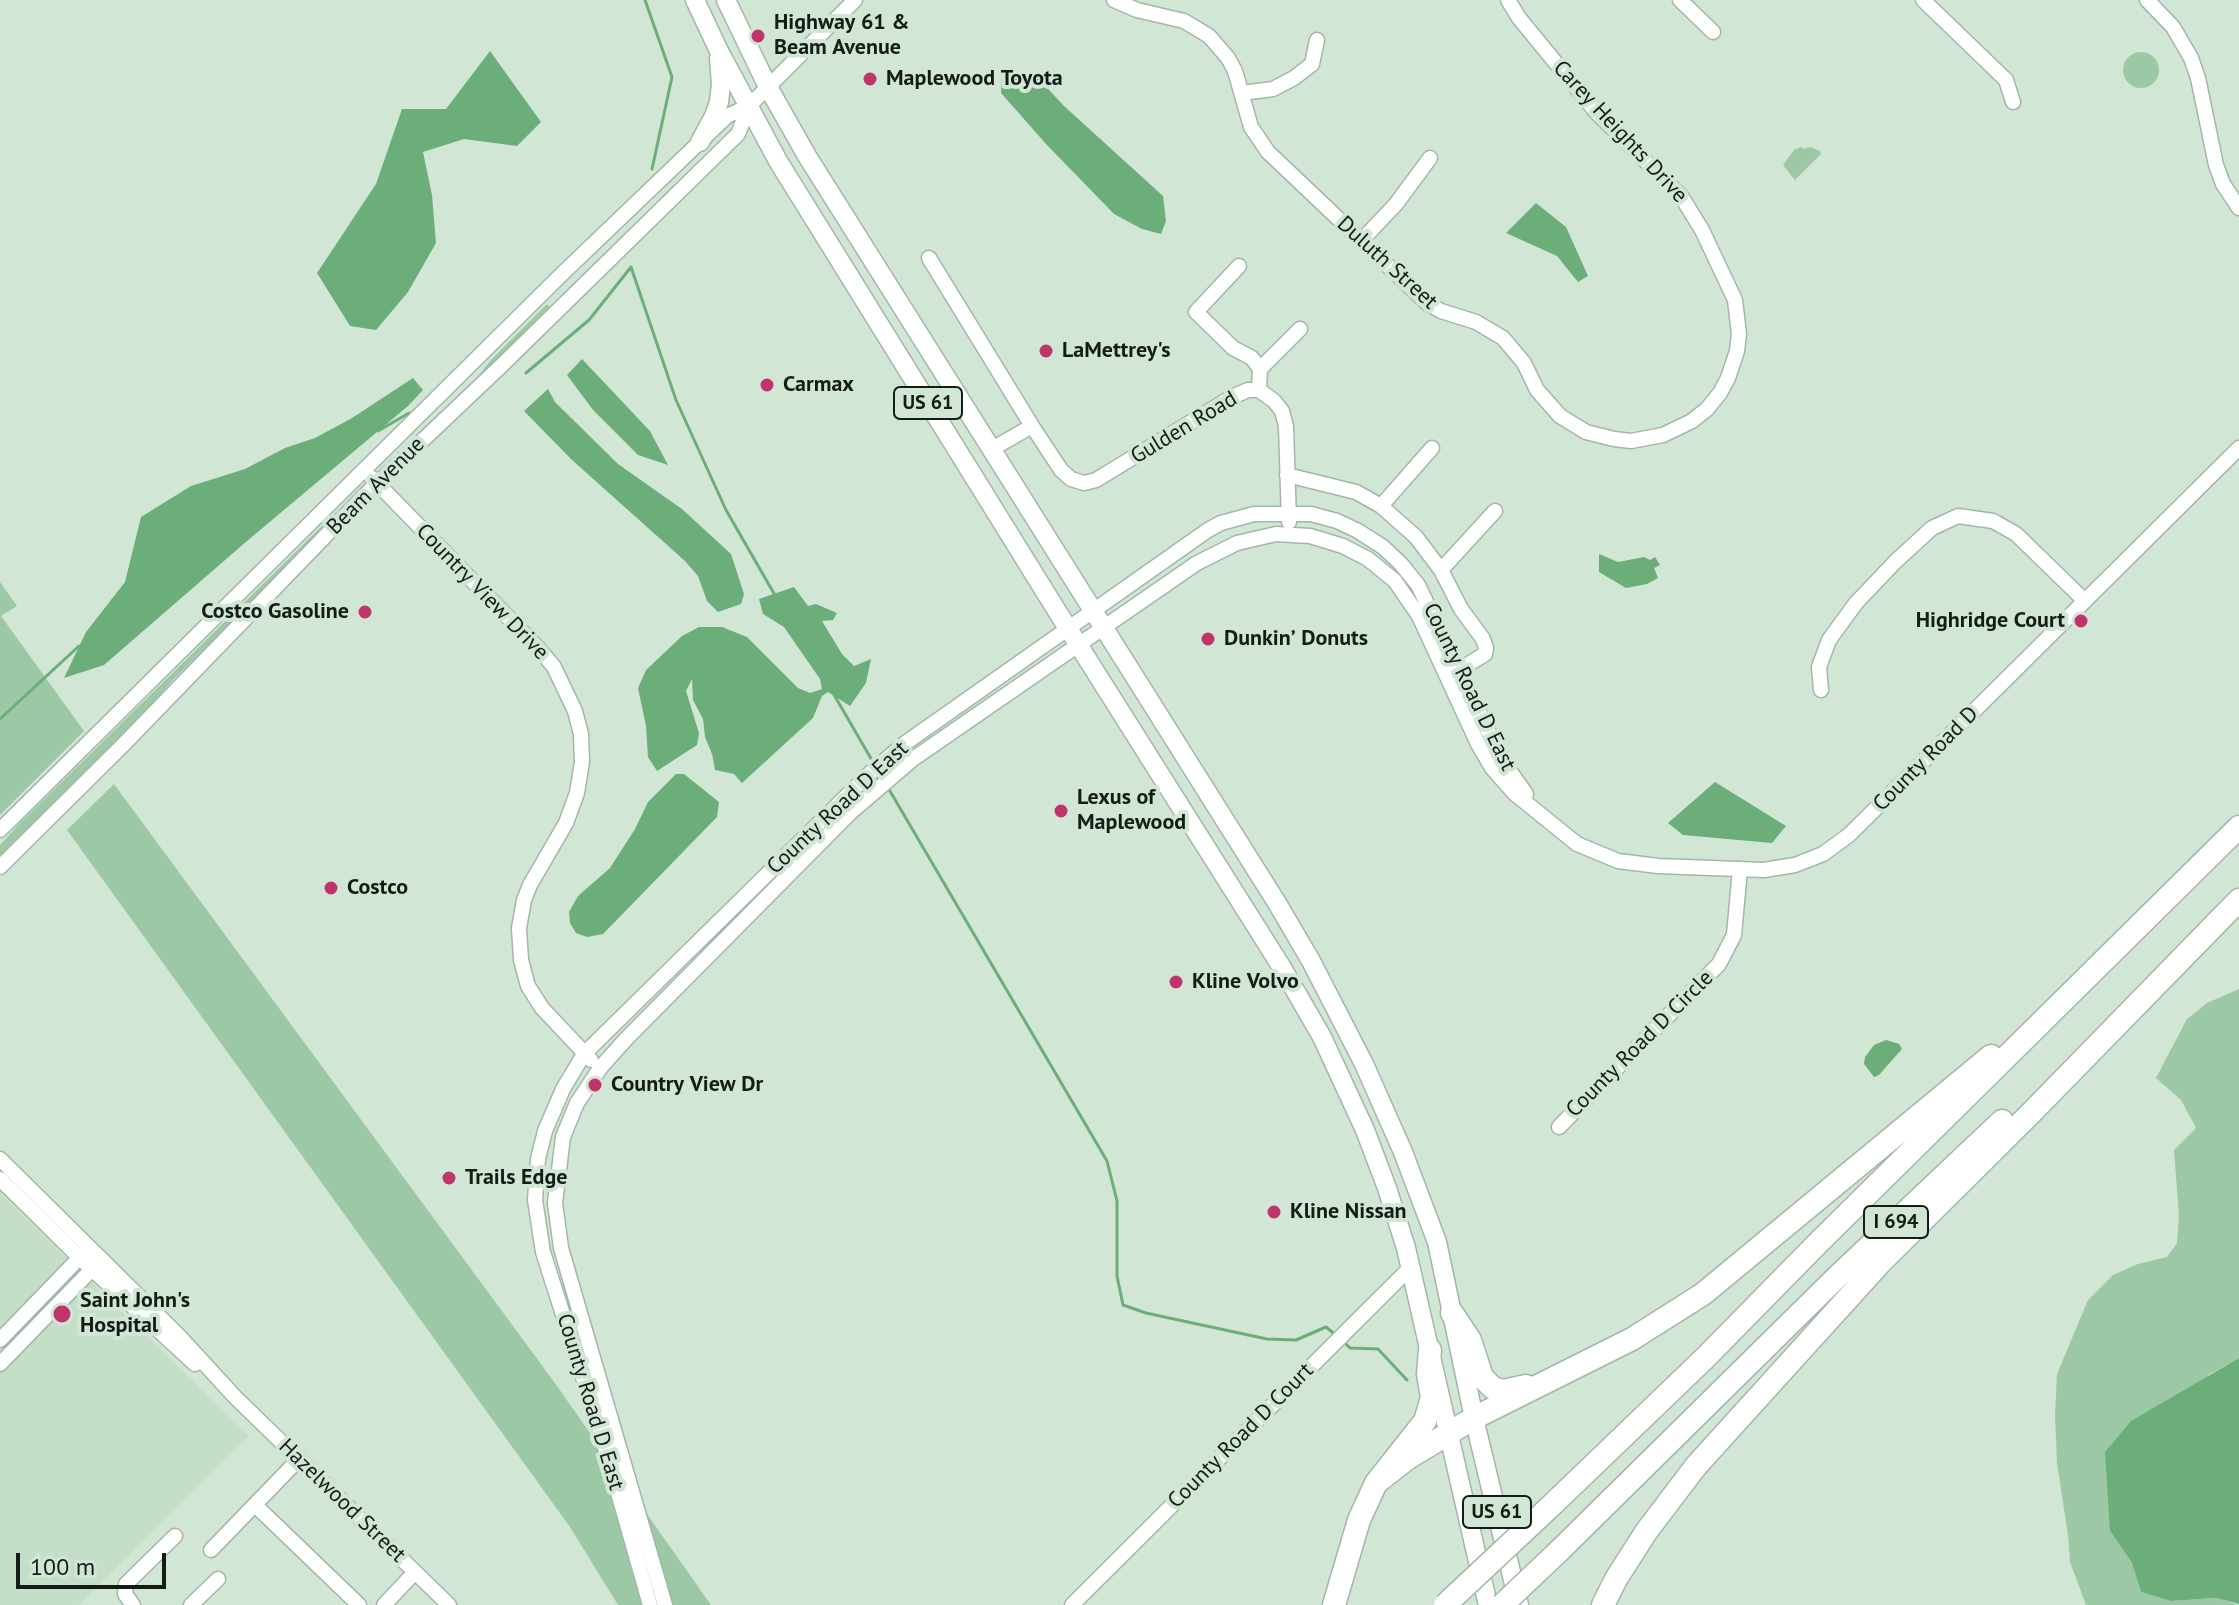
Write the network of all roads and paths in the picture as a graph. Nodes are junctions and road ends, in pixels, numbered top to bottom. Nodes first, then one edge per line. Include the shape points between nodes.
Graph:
1 (695, 0) edge
2 (726, 0) edge
3 (855, 0) edge
4 (1508, 0) edge
5 (1680, 0) edge
6 (1923, 0) edge
7 (2147, 0) edge
8 (1121, 2) edge
9 (1713, 32) dead end
10 (1317, 40) dead end
11 (719, 51) junction
12 (768, 87) junction
13 (1242, 93) junction
14 (2013, 102) dead end
15 (749, 106) junction
16 (700, 142) junction
17 (1430, 158) dead end
18 (2239, 208) edge
19 (1361, 241) junction
20 (929, 258) dead end
21 (1239, 266) dead end
22 (1300, 329) dead end
23 (1260, 369) junction
24 (1259, 390) junction
25 (1707, 409) joint
26 (1032, 426) junction
27 (1432, 448) dead end
28 (2239, 448) edge
29 (992, 449) junction
30 (364, 470) junction
31 (1287, 475) junction
32 (377, 483) junction
33 (1381, 506) junction
34 (1495, 511) dead end
35 (1289, 514) junction
36 (1290, 535) junction
37 (1441, 570) junction
38 (2085, 601) junction
39 (1093, 610) junction
40 (1068, 627) junction
41 (1104, 627) junction
42 (1079, 645) junction
43 (1453, 673) junction
44 (1821, 690) dead end
45 (1541, 813) joint
46 (2239, 827) edge
47 (0, 830) edge
48 (0, 867) edge
49 (1740, 869) junction
50 (2239, 898) edge
51 (2048, 1016) junction
52 (584, 1054) junction
53 (601, 1067) junction
54 (1559, 1127) dead end
55 (0, 1159) edge
56 (0, 1179) edge
57 (85, 1253) junction
58 (97, 1265) junction
59 (1411, 1267) junction
60 (1452, 1313) junction
61 (0, 1340) edge
62 (1430, 1350) junction
63 (0, 1364) edge
64 (1572, 1370) junction
65 (1474, 1418) junction
66 (1449, 1434) junction
67 (299, 1459) junction
68 (1376, 1483) junction
69 (255, 1505) junction
70 (1646, 1532) junction
71 (175, 1536) dead end
72 (211, 1550) dead end
73 (415, 1572) junction
74 (218, 1579) dead end
75 (133, 1605) edge
76 (191, 1605) edge
77 (359, 1605) edge
78 (384, 1605) edge
79 (449, 1605) edge
80 (650, 1605) edge
81 (665, 1605) edge
82 (1072, 1605) edge
83 (1334, 1605) edge
84 (1445, 1605) edge
85 (1488, 1605) edge
86 (1502, 1605) edge
87 (1519, 1605) edge
88 (1603, 1605) edge
89 (1610, 1605) edge

1 - 11 main road, US 61
2 - 12 main road, US 61
3 - 12 street, Beam Avenue
4 - 25 street, Carey Heights Drive via 1597,113 1693,212 1735,300 1739,334 1728,378
5 - 9 street
6 - 14 street via 2006,80
7 - 18 street via 2173,27 2191,58 2216,165
8 - 13 street, Duluth Street via 1184,21 1209,36 1228,58
10 - 13 street via 1312,64 1294,78 1273,89
11 - 15 main road, US 61
11 - 16 main road via 719,102
12 - 15 street, Beam Avenue
12 - 29 main road, US 61
13 - 19 street, Duluth Street via 1258,140
15 - 16 street, Beam Avenue via 727,116
15 - 32 street, Beam Avenue via 738,134
15 - 40 main road, US 61
16 - 30 street, Beam Avenue
17 - 19 street
19 - 25 street, Duluth Street via 1427,303 1503,338 1548,404 1586,432 1646,439 1677,430
20 - 26 street, Gulden Road
21 - 23 street via 1196,312
22 - 23 street
23 - 24 street
24 - 26 street, Gulden Road via 1232,397 1084,483 1061,470
24 - 31 street, Gulden Road via 1282,411
26 - 29 street
27 - 33 street
28 - 38 street, County Road D
29 - 39 main road, US 61
30 - 32 street, Country View Drive
30 - 47 street, Beam Avenue
31 - 33 street via 1356,492
31 - 35 street, Gulden Road
32 - 48 street, Beam Avenue
32 - 52 street, Country View Drive via 539,649 575,711 582,762 577,793 527,893 519,928 528,986
33 - 37 street via 1416,537
34 - 37 street
35 - 36 street, Gulden Road
35 - 39 street, County Road D East via 1254,514 1221,523
35 - 43 street, County Road D East via 1340,522 1401,564 1418,585
36 - 41 street, County Road D East via 1237,543 1197,563
36 - 43 street, County Road D East via 1343,546 1395,581
37 - 43 street via 1486,648 1485,654
38 - 44 street via 2016,534 1993,521 1958,516 1932,528 1856,603 1829,640 1819,667
38 - 49 street, County Road D via 1849,835 1795,865
39 - 40 street, County Road D East
39 - 41 main road, US 61
40 - 42 main road, US 61
40 - 52 street, County Road D East via 869,774
41 - 42 street, County Road D East
41 - 60 main road, US 61 via 1277,903 1339,1014 1403,1152 1437,1242
42 - 53 street, County Road D East via 930,746 878,788
42 - 59 main road, US 61 via 1322,1037 1365,1130
43 - 45 street, County Road D East via 1492,768
45 - 49 street, County Road D via 1577,844 1618,861
46 - 51 highway, I 694
49 - 54 street, County Road D Circle via 1734,935 1719,964
50 - 70 highway via 1879,1264 1696,1466
50 - 86 highway, I 694, bridge via 1839,1275
51 - 64 highway via 1963,1078 1703,1294
51 - 84 highway, I 694, bridge via 1705,1358
52 - 53 street, Country View Drive
52 - 80 street, County Road D East via 545,1131 535,1200 543,1252
53 - 81 street, County Road D East via 563,1137 555,1203 561,1248
55 - 57 street, Hazelwood Street
56 - 57 street, Hazelwood Street
57 - 58 street, Hazelwood Street
57 - 61 street
58 - 63 street
58 - 67 street, Hazelwood Street
59 - 62 main road, US 61
59 - 82 street, County Road D Court
60 - 64 highway via 1470,1340 1482,1377 1493,1388 1515,1390
60 - 65 main road, US 61
62 - 66 main road, US 61
62 - 68 highway via 1432,1398 1425,1421
64 - 65 highway
65 - 66 highway
65 - 87 main road, US 61
66 - 68 highway
66 - 85 main road, US 61
67 - 69 street
67 - 73 street, Hazelwood Street
68 - 83 highway via 1359,1520
69 - 72 street
69 - 77 street
70 - 88 highway
70 - 89 highway
71 - 75 street via 125,1586
73 - 78 street
73 - 79 street, Hazelwood Street
74 - 76 street

